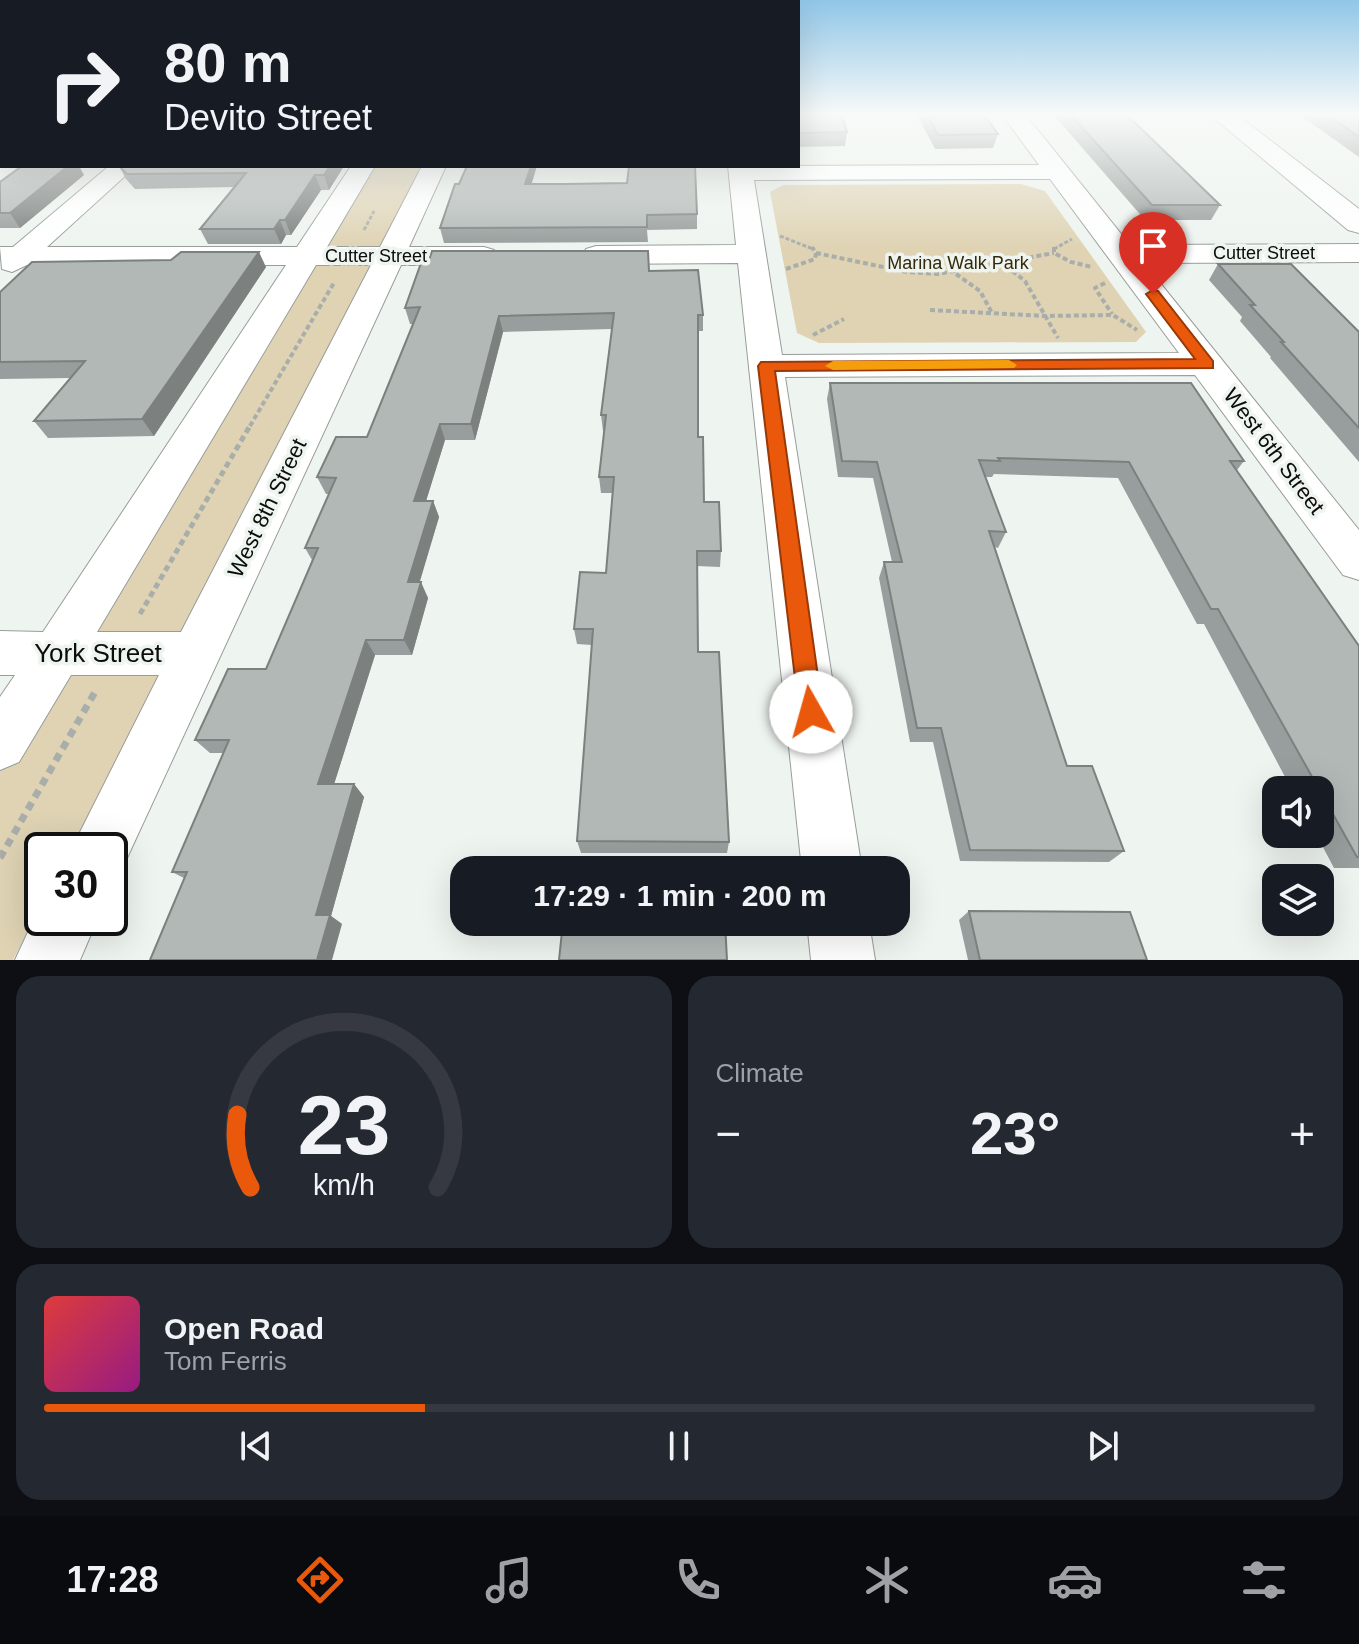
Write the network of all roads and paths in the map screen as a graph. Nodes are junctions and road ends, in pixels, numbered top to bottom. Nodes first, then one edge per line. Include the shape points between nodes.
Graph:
1 (1046, 158) edge
2 (1276, 158) edge
3 (1303, 158) edge
4 (122, 168) edge
5 (362, 168) edge
6 (433, 168) edge
7 (741, 169) edge
8 (1057, 172) junction
9 (1359, 201) edge
10 (378, 204) dead end
11 (1359, 224) edge
12 (816, 253) dead end
13 (1054, 253) dead end
14 (1359, 253) edge
15 (752, 254) junction
16 (517, 255) edge
17 (564, 255) edge
18 (307, 256) junction
19 (350, 256) junction
20 (391, 256) junction
21 (7, 262) edge
22 (1117, 263) junction
23 (1005, 265) junction
24 (955, 273) junction
25 (930, 310) dead end
26 (992, 314) junction
27 (1113, 315) junction
28 (1046, 316) junction
29 (1139, 332) dead end
30 (1074, 364) junction
31 (1207, 364) junction
32 (766, 366) junction
33 (1359, 562) edge
34 (0, 653) edge
35 (58, 653) junction
36 (117, 653) junction
37 (195, 654) junction
38 (0, 744) edge
39 (109, 832) edge
40 (830, 856) edge
41 (0, 858) edge
42 (58, 936) edge
43 (840, 936) edge
44 (47, 960) edge
45 (843, 960) edge

1 - 8 street, West 6th Street
2 - 11 street
3 - 9 street
4 - 21 street
5 - 18 street
6 - 20 street, West 8th Street
7 - 8 street
7 - 15 street
8 - 22 street, West 6th Street
10 - 19 path
12 - 24 path via 907,271
13 - 23 path
14 - 22 street, Cutter Street
15 - 17 street
15 - 32 street
16 - 20 street, Cutter Street
18 - 19 street, Cutter Street
18 - 21 street, Cutter Street
18 - 35 street
19 - 20 street, Cutter Street
19 - 36 path
20 - 37 street, West 8th Street
22 - 27 path via 1107,282 1095,288
22 - 31 street, West 6th Street
23 - 24 path
23 - 28 path via 1025,281
24 - 26 path via 980,291
25 - 26 path
26 - 28 path
27 - 28 path
27 - 29 path
28 - 30 path
30 - 31 street
30 - 32 street
31 - 33 street, West 6th Street
32 - 40 street
34 - 35 street, York Street
35 - 36 street, York Street
35 - 38 street
36 - 37 street, York Street
36 - 41 path
37 - 39 street, West 8th Street
42 - 44 street
43 - 45 street

